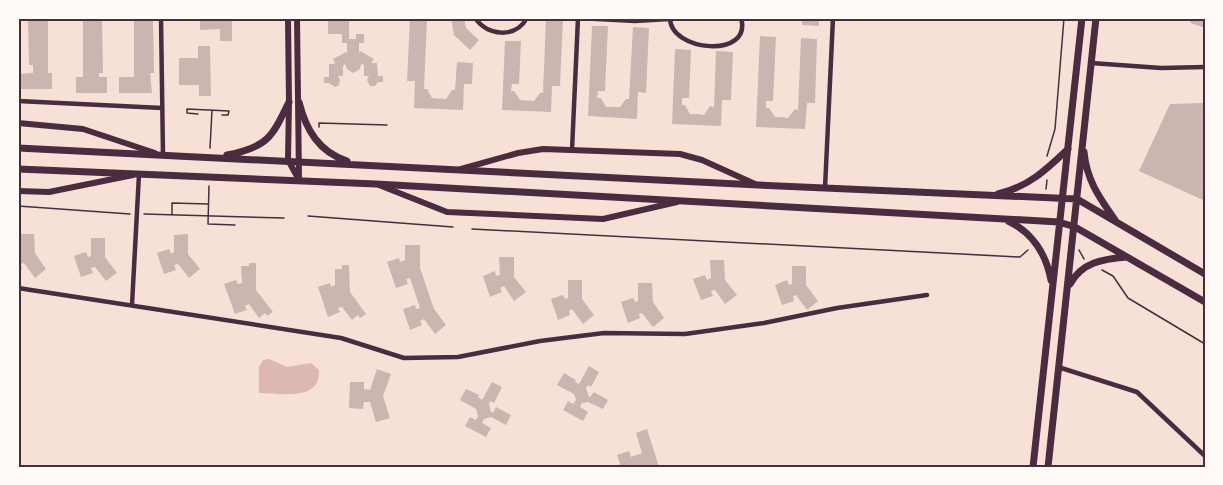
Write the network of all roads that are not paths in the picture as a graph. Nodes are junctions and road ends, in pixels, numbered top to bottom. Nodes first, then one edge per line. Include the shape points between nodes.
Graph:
1 (161, 18) edge
2 (288, 18) edge
3 (297, 18) edge
4 (475, 18) edge
5 (527, 18) edge
6 (578, 18) edge
7 (741, 18) edge
8 (833, 18) edge
9 (1082, 18) edge
10 (1096, 18) edge
11 (670, 19) edge
12 (1091, 63) junction
13 (1205, 67) edge
14 (18, 101) edge
15 (289, 102) junction
16 (299, 102) junction
17 (162, 108) junction
18 (18, 123) edge
19 (1083, 132) junction
20 (18, 148) edge
21 (1068, 149) junction
22 (572, 150) junction
23 (162, 155) junction
24 (219, 157) junction
25 (288, 160) junction
26 (299, 162) junction
27 (358, 165) junction
28 (18, 169) edge
29 (458, 170) junction
30 (139, 174) junction
31 (298, 180) junction
32 (376, 184) junction
33 (758, 185) junction
34 (825, 188) junction
35 (18, 191) edge
36 (990, 196) junction
37 (1062, 199) junction
38 (1077, 199) junction
39 (683, 201) junction
40 (1003, 218) junction
41 (1059, 222) junction
42 (1117, 222) junction
43 (1075, 227) junction
44 (1127, 257) junction
45 (1205, 274) edge
46 (1052, 287) junction
47 (18, 288) edge
48 (1067, 289) junction
49 (927, 295) dead end
50 (1205, 302) edge
51 (132, 305) junction
52 (1058, 367) junction
53 (1205, 456) edge
54 (1033, 467) edge
55 (1048, 467) edge

1 - 17 street
2 - 15 main road
3 - 16 main road
4 - 5 street via 491,32 503,33 515,30
6 - 11 street
6 - 22 street
7 - 11 street via 741,35 714,46 685,39 673,29
8 - 34 street
9 - 21 main road
10 - 12 main road
12 - 13 street
12 - 19 main road
14 - 17 street
15 - 24 main road via 266,141
15 - 25 main road
16 - 26 main road
16 - 27 main road via 307,128 316,140 329,152
17 - 23 street
18 - 23 main road via 83,129
19 - 38 main road
19 - 42 main road via 1086,168 1094,191
20 - 23 main road
21 - 36 main road via 1037,178
21 - 37 main road
22 - 29 main road via 532,150
22 - 33 main road via 680,154
23 - 24 main road
24 - 25 main road
25 - 26 main road
25 - 31 main road
26 - 27 main road
26 - 31 main road
27 - 29 main road
28 - 30 main road
29 - 33 main road
30 - 31 main road
30 - 35 main road via 49,192
30 - 51 street
31 - 32 main road
32 - 39 main road
32 - 39 main road via 447,212 603,219
33 - 34 main road
34 - 36 main road
36 - 37 main road
37 - 38 main road
37 - 41 main road
38 - 42 main road
38 - 43 main road
39 - 40 main road
40 - 41 main road
40 - 46 main road via 1020,228 1038,247
41 - 43 main road
41 - 46 main road
42 - 45 main road
43 - 44 main road
43 - 48 main road
44 - 48 main road via 1088,264 1073,277
44 - 50 main road
46 - 54 main road
47 - 51 street
48 - 52 main road
49 - 51 street via 685,334 604,333 540,340 458,357 404,358 342,338
52 - 53 street via 1137,392
52 - 55 main road

